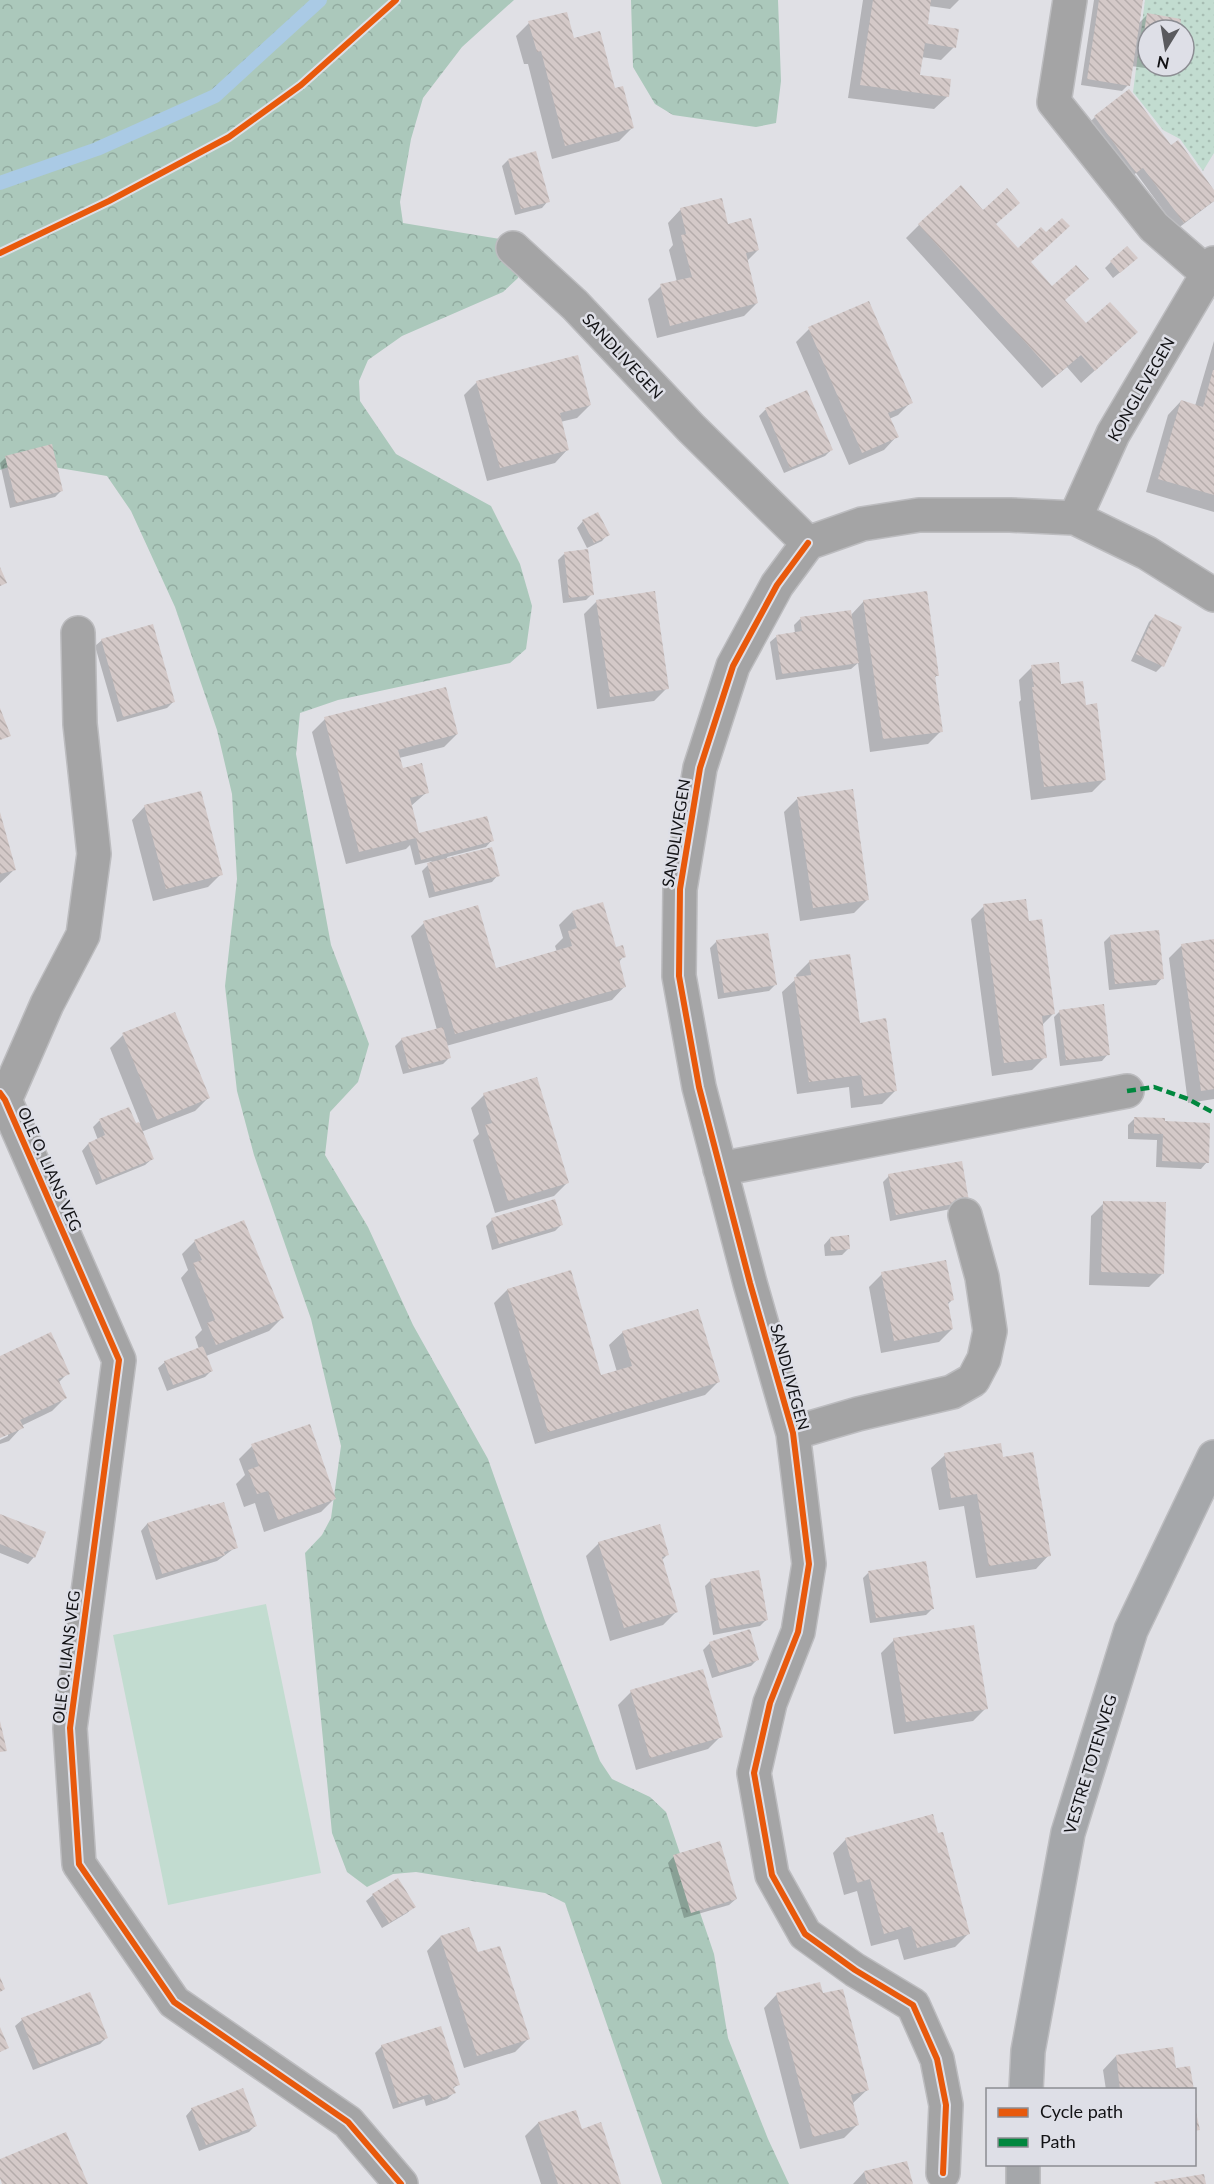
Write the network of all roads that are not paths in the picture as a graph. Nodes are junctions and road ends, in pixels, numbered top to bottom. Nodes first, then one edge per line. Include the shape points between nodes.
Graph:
1 (1070, 0) edge
2 (513, 248) dead end
3 (1211, 268) edge
4 (1075, 518) junction
5 (808, 543) junction
6 (1214, 595) edge
7 (78, 633) dead end
8 (1127, 1091) dead end
9 (2, 1099) edge
10 (720, 1169) junction
11 (965, 1215) dead end
12 (792, 1433) junction
13 (1214, 1456) edge
14 (1026, 2088) edge
15 (1023, 2166) edge
16 (943, 2173) dead end
17 (401, 2184) edge
18 (1023, 2184) edge

1 - 3 street via 1054,102 1154,227
2 - 5 street, SANDLIVEGEN via 575,305 691,428
3 - 4 street, KONGLEVEGEN via 1113,434
4 - 5 street via 919,515 862,524
4 - 6 street via 1147,553
5 - 10 street, SANDLIVEGEN via 777,585 733,666 700,768 680,890 679,976 699,1087
7 - 9 street, OLE O. LIANS VEG via 80,724 94,854 82,935
8 - 10 street
9 - 17 street, OLE O. LIANS VEG via 119,1360 70,1728 78,1864 174,2002 348,2122
10 - 12 street, SANDLIVEGEN
11 - 12 street, SANDLIVEGEN via 982,1277 990,1331 984,1359 973,1380 952,1392
12 - 16 street, SANDLIVEGEN via 809,1564 798,1632 770,1703 754,1773 772,1875 806,1934 913,2006 937,2059 946,2105
13 - 14 main road, VESTRE TOTENVEG via 1131,1630 1068,1833 1028,2051
15 - 18 main road

